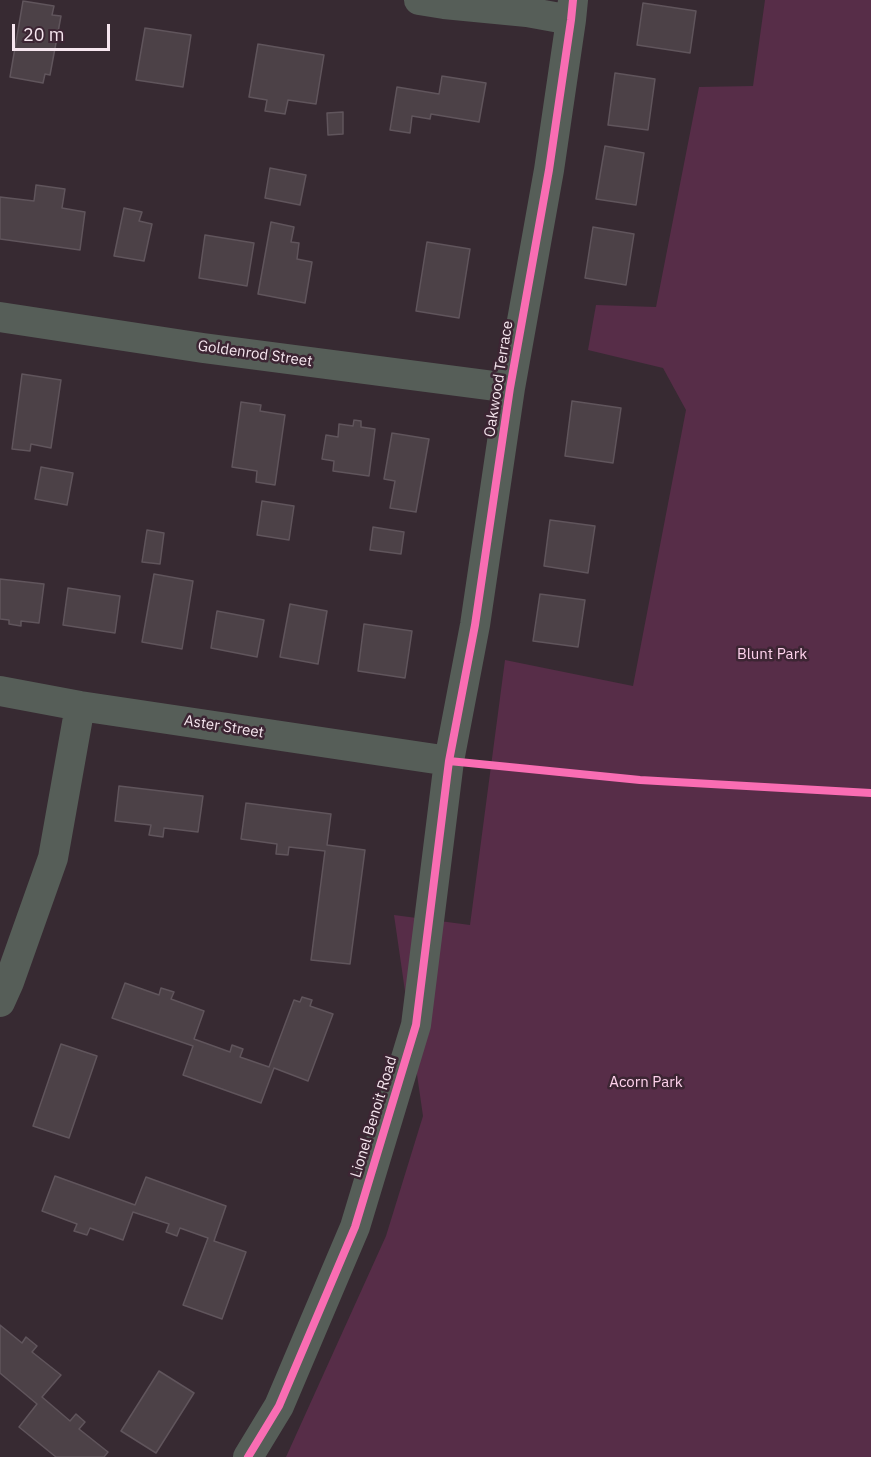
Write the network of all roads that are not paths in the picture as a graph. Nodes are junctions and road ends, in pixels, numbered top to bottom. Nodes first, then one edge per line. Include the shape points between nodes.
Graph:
1 (419, 0) edge
2 (572, 10) edge
3 (0, 317) edge
4 (510, 388) junction
5 (0, 691) edge
6 (80, 706) junction
7 (448, 761) junction
8 (0, 1002) edge
9 (248, 1457) edge

1 - 2 street via 527,12
2 - 4 street, Oakwood Terrace via 549,170
3 - 4 street, Goldenrod Street
4 - 7 street, Oakwood Terrace via 475,625
5 - 6 street, Aster Street
6 - 7 street, Aster Street
6 - 8 street via 53,858
7 - 9 street, Lionel Benoit Road via 416,1024 355,1227 279,1406

